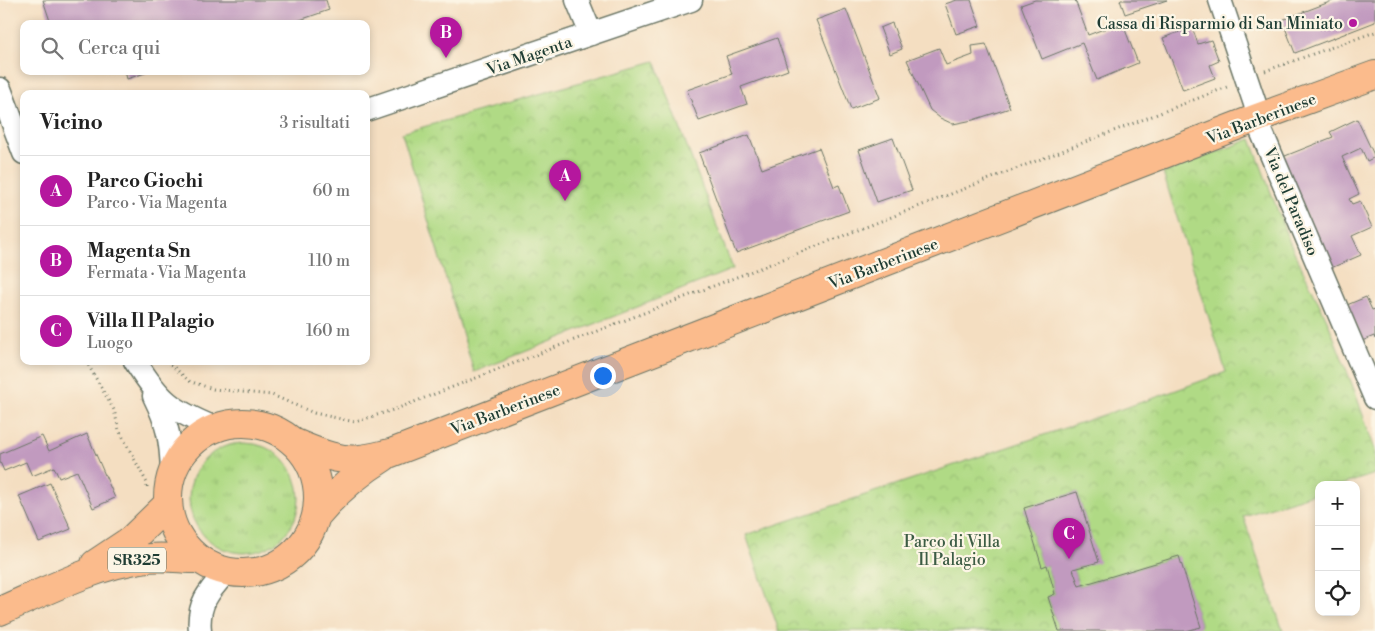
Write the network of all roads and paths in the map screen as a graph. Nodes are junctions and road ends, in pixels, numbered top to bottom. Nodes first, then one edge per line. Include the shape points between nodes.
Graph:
1 (577, 0) edge
2 (691, 0) edge
3 (1220, 0) edge
4 (1375, 32) edge
5 (591, 34) junction
6 (1375, 75) edge
7 (1245, 77) junction
8 (0, 89) edge
9 (370, 109) edge
10 (1257, 118) junction
11 (20, 142) edge
12 (88, 365) edge
13 (171, 365) edge
14 (141, 370) edge
15 (1375, 398) edge
16 (214, 428) junction
17 (295, 443) junction
18 (391, 452) junction
19 (172, 472) junction
20 (158, 501) junction
21 (316, 516) junction
22 (198, 560) junction
23 (226, 572) junction
24 (78, 576) junction
25 (0, 611) edge
26 (200, 631) edge

1 - 5 street
2 - 5 street, Via Magenta
3 - 7 street, Via del Paradiso
4 - 7 path
5 - 9 street, Via Magenta
6 - 10 main road, Via Barberinese
7 - 10 street, Via del Paradiso
7 - 13 path via 1203,97 415,402 355,422 314,413 272,395 214,389 189,381
8 - 11 street
10 - 15 street, Via del Paradiso
10 - 18 main road, Via Barberinese
12 - 20 path
14 - 16 street via 160,398 176,410
14 - 19 street via 165,419 172,447
16 - 17 main road, Via Barberinese via 238,423 263,425
16 - 19 main road, Via Barberinese via 189,446
17 - 18 main road, Via Barberinese via 342,459 358,460
17 - 21 main road, Via Barberinese via 315,477 318,494
18 - 21 main road, Via Barberinese via 334,495
19 - 20 main road, Via Barberinese via 168,488
20 - 22 main road, Via Barberinese via 179,539
20 - 24 main road, Via Barberinese / SR325 via 131,540
21 - 23 main road, Via Barberinese via 304,543 283,563 255,573
22 - 23 main road, Via Barberinese
22 - 24 main road, Via Barberinese / SR325 via 150,558
23 - 26 street via 200,609
24 - 25 main road, Via Barberinese / SR325

